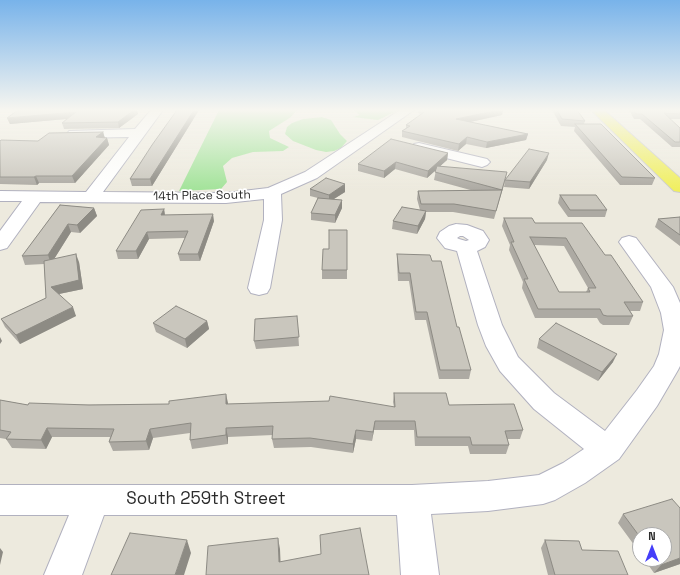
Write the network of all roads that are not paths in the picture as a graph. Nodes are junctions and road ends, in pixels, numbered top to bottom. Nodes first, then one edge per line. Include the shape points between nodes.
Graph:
1 (134, 137) edge
2 (379, 137) edge
3 (626, 137) edge
4 (408, 144) edge
5 (482, 162) dead end
6 (679, 186) edge
7 (272, 192) junction
8 (0, 196) edge
9 (35, 196) junction
10 (91, 196) junction
11 (629, 242) dead end
12 (0, 244) edge
13 (466, 248) dead end
14 (259, 288) dead end
15 (672, 375) edge
16 (608, 450) junction
17 (93, 499) junction
18 (0, 500) edge
19 (412, 500) junction
20 (63, 575) edge
21 (420, 575) edge

1 - 10 street
2 - 7 street, 14th Place South via 311,175
3 - 6 main road
4 - 5 street
7 - 10 street, 14th Place South via 226,198
7 - 14 street via 273,220
8 - 9 street, 14th Place South
9 - 10 street, 14th Place South
9 - 12 street
11 - 15 street, South 259th Street via 662,287 673,313 676,339 672,354
13 - 16 street via 490,325 509,364 544,401
15 - 16 street, South 259th Street via 646,398
16 - 19 street, South 259th Street via 574,473 543,489 488,496
17 - 18 street, South 259th Street
17 - 19 street, South 259th Street
17 - 20 street
19 - 21 street

